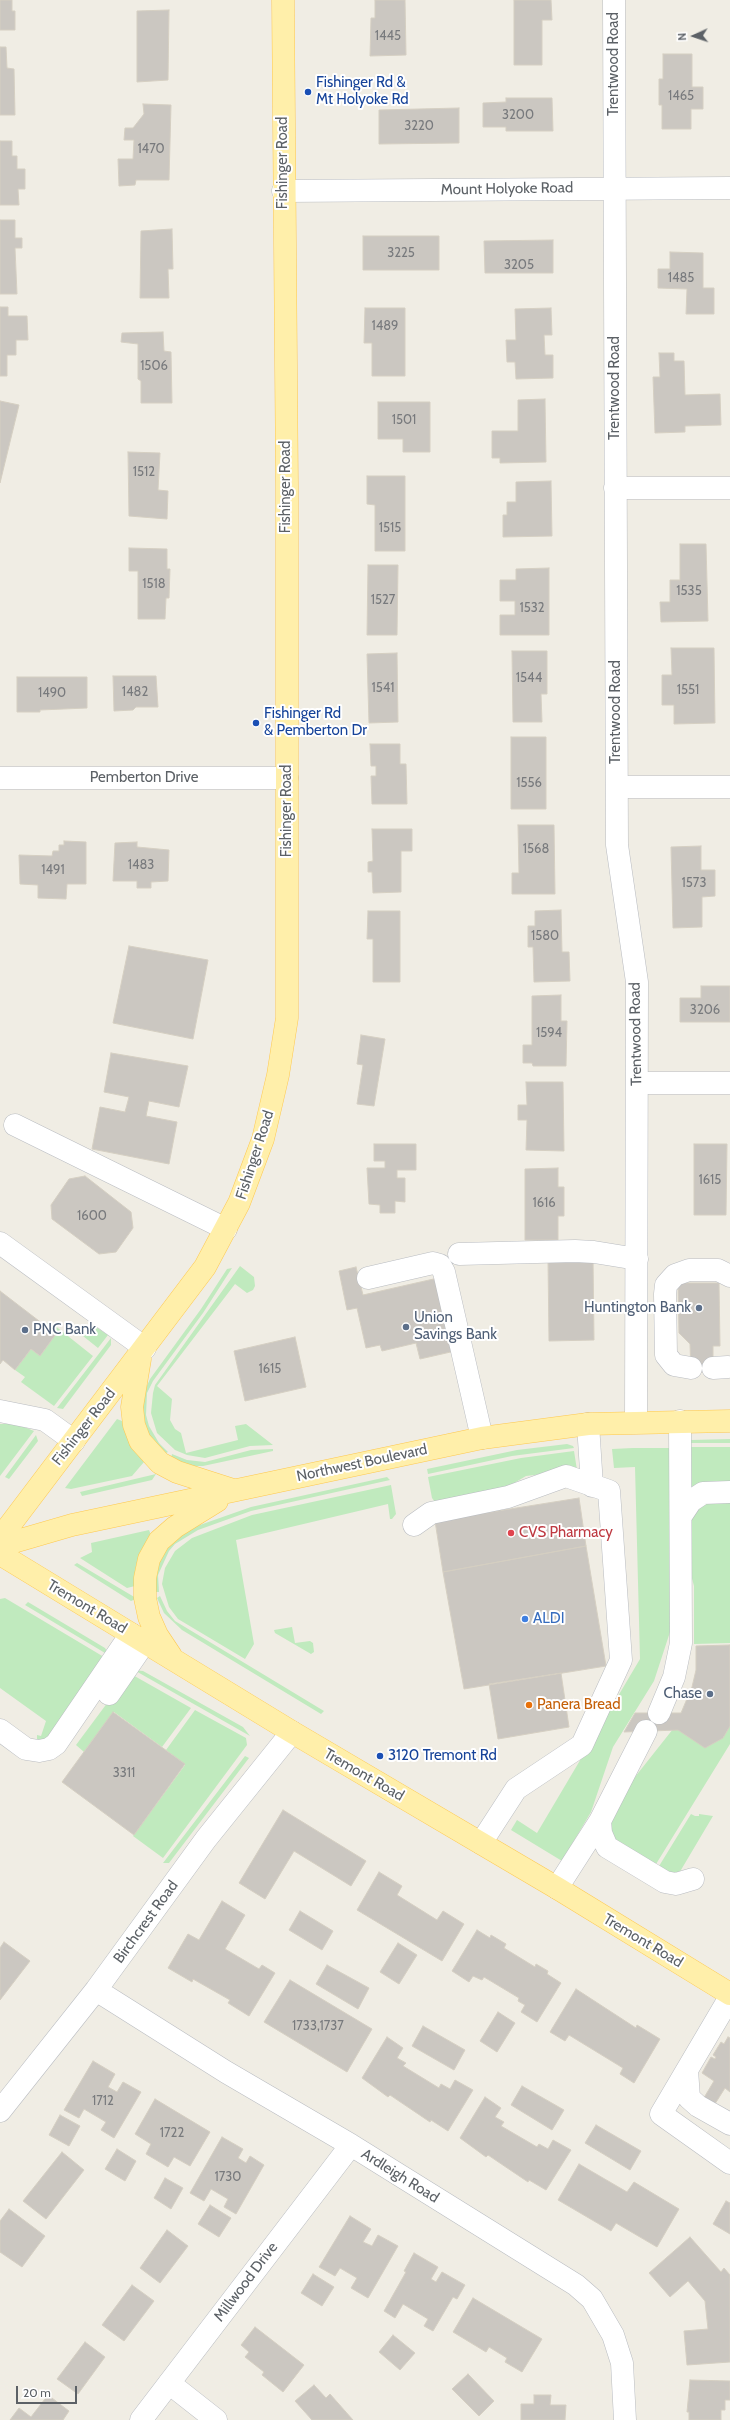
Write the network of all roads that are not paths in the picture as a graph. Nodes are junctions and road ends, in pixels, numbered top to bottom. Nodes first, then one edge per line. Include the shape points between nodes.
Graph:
1 (283, 0) edge
2 (614, 0) edge
3 (615, 188) junction
4 (730, 188) edge
5 (283, 192) junction
6 (615, 488) junction
7 (730, 488) edge
8 (0, 778) edge
9 (287, 778) junction
10 (617, 786) junction
11 (730, 787) edge
12 (637, 1083) junction
13 (730, 1083) edge
14 (15, 1125) dead end
15 (226, 1229) junction
16 (0, 1243) edge
17 (460, 1254) dead end
18 (636, 1259) junction
19 (730, 1276) edge
20 (368, 1278) dead end
21 (143, 1351) junction
22 (690, 1368) dead end
23 (0, 1411) edge
24 (680, 1421) junction
25 (730, 1421) edge
26 (636, 1422) junction
27 (588, 1424) junction
28 (482, 1438) junction
29 (74, 1440) junction
30 (592, 1486) junction
31 (236, 1491) junction
32 (730, 1492) edge
33 (681, 1516) junction
34 (414, 1525) dead end
35 (0, 1538) edge
36 (0, 1546) edge
37 (0, 1554) edge
38 (138, 1638) junction
39 (172, 1659) junction
40 (659, 1713) dead end
41 (0, 1730) edge
42 (646, 1731) dead end
43 (292, 1732) junction
44 (600, 1821) junction
45 (481, 1843) junction
46 (693, 1879) dead end
47 (557, 1888) junction
48 (96, 1990) junction
49 (730, 1994) edge
50 (730, 1997) edge
51 (687, 2070) junction
52 (0, 2112) edge
53 (730, 2124) edge
54 (351, 2145) junction
55 (730, 2163) edge
56 (169, 2384) junction
57 (141, 2420) edge
58 (216, 2420) edge
59 (624, 2420) edge

1 - 5 main road, Fishinger Road
2 - 3 street, Trentwood Road
3 - 4 street, Mount Holyoke Road
3 - 5 street, Mount Holyoke Road
3 - 6 street, Trentwood Road
5 - 9 main road, Fishinger Road
6 - 7 street
6 - 10 street, Trentwood Road
8 - 9 street, Pemberton Drive
9 - 15 main road, Fishinger Road via 287,1018 278,1075 263,1139 239,1203
10 - 11 street
10 - 12 street, Trentwood Road via 617,845 637,982
12 - 13 street
12 - 18 street, Trentwood Road
14 - 15 street
15 - 21 main road, Fishinger Road via 205,1267
16 - 21 street
17 - 18 street via 575,1251
18 - 26 street, Trentwood Road
19 - 22 street via 718,1270 689,1270 675,1275 666,1285 666,1355 674,1365
20 - 28 street via 433,1263 440,1265 444,1272
21 - 29 main road, Fishinger Road
21 - 31 main road via 134,1386 132,1407 134,1425 140,1441 157,1460 177,1472
23 - 29 street via 46,1420
24 - 25 main road, Northwest Boulevard
24 - 26 main road, Northwest Boulevard
24 - 33 street
26 - 27 main road, Northwest Boulevard
27 - 28 main road, Northwest Boulevard
27 - 30 street
28 - 31 main road, Northwest Boulevard
29 - 35 main road, Fishinger Road
30 - 34 street via 566,1476 508,1497 431,1513
30 - 45 street via 609,1492 621,1660 582,1745 516,1789
31 - 36 main road, Northwest Boulevard via 72,1525
31 - 39 main road via 196,1512 175,1527 159,1542 149,1559 144,1578 148,1610 157,1635
32 - 33 street via 703,1493 691,1500
33 - 40 street via 681,1643 674,1677
37 - 38 main road, Tremont Road
38 - 39 main road, Tremont Road
38 - 41 street via 127,1669 68,1748 59,1751 26,1749
39 - 43 main road, Tremont Road
42 - 44 street
43 - 45 main road, Tremont Road
43 - 48 street, Birchcrest Road via 206,1839
44 - 46 street via 601,1833 607,1847 665,1882 676,1884
44 - 47 street
45 - 47 main road, Tremont Road
47 - 49 main road, Tremont Road
48 - 52 street, Birchcrest Road
48 - 54 street, Ardleigh Road via 226,2072
50 - 51 street
51 - 53 street via 689,2098
51 - 55 street via 661,2114
54 - 56 street, Millwood Drive
54 - 59 street, Ardleigh Road via 560,2272 592,2299 613,2335 622,2363
56 - 57 street, Millwood Drive
56 - 58 street

